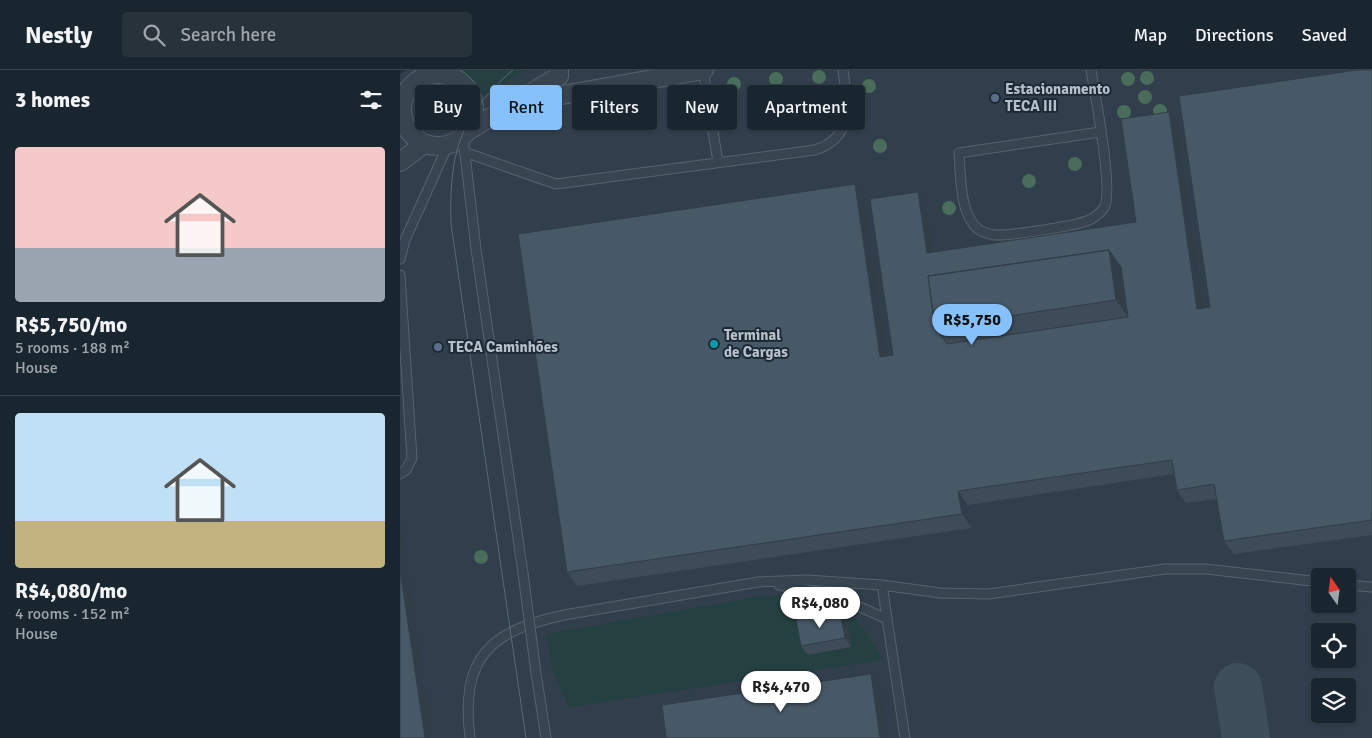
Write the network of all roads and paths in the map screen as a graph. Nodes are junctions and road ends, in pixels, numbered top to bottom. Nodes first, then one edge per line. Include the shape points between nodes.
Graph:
1 (703, 70) edge
2 (842, 70) edge
3 (1090, 70) edge
4 (436, 72) edge
5 (563, 72) edge
6 (544, 85) edge
7 (406, 89) edge
8 (562, 95) edge
9 (490, 121) edge
10 (1100, 132) junction
11 (461, 141) junction
12 (424, 144) junction
13 (400, 162) edge
14 (718, 162) junction
15 (400, 259) edge
16 (400, 275) edge
17 (400, 474) edge
18 (1311, 581) edge
19 (758, 582) junction
20 (882, 585) junction
21 (1356, 586) edge
22 (1372, 587) edge
23 (887, 619) junction
24 (470, 738) edge
25 (546, 738) edge
26 (905, 738) edge

1 - 8 street
1 - 14 lane
2 - 14 lane via 846,117 842,132 835,141 815,150
3 - 10 lane
4 - 7 street
4 - 11 street via 456,79 466,86 472,97 475,108 473,120
5 - 6 street
7 - 12 street via 402,118 406,129
9 - 11 street
10 - 10 lane via 959,153 969,218 984,233 996,235 1078,223 1097,215 1107,199
11 - 12 street via 436,147
11 - 14 lane via 556,184
11 - 15 lane via 405,240
11 - 25 lane, bridge
12 - 13 street
16 - 17 lane via 412,458
18 - 20 lane via 1206,569 1165,569 989,594 940,593
19 - 20 lane via 807,580
19 - 23 lane via 816,590
19 - 24 lane via 564,615 510,631 483,655 474,674 467,710
20 - 23 lane
21 - 22 lane
23 - 26 lane

